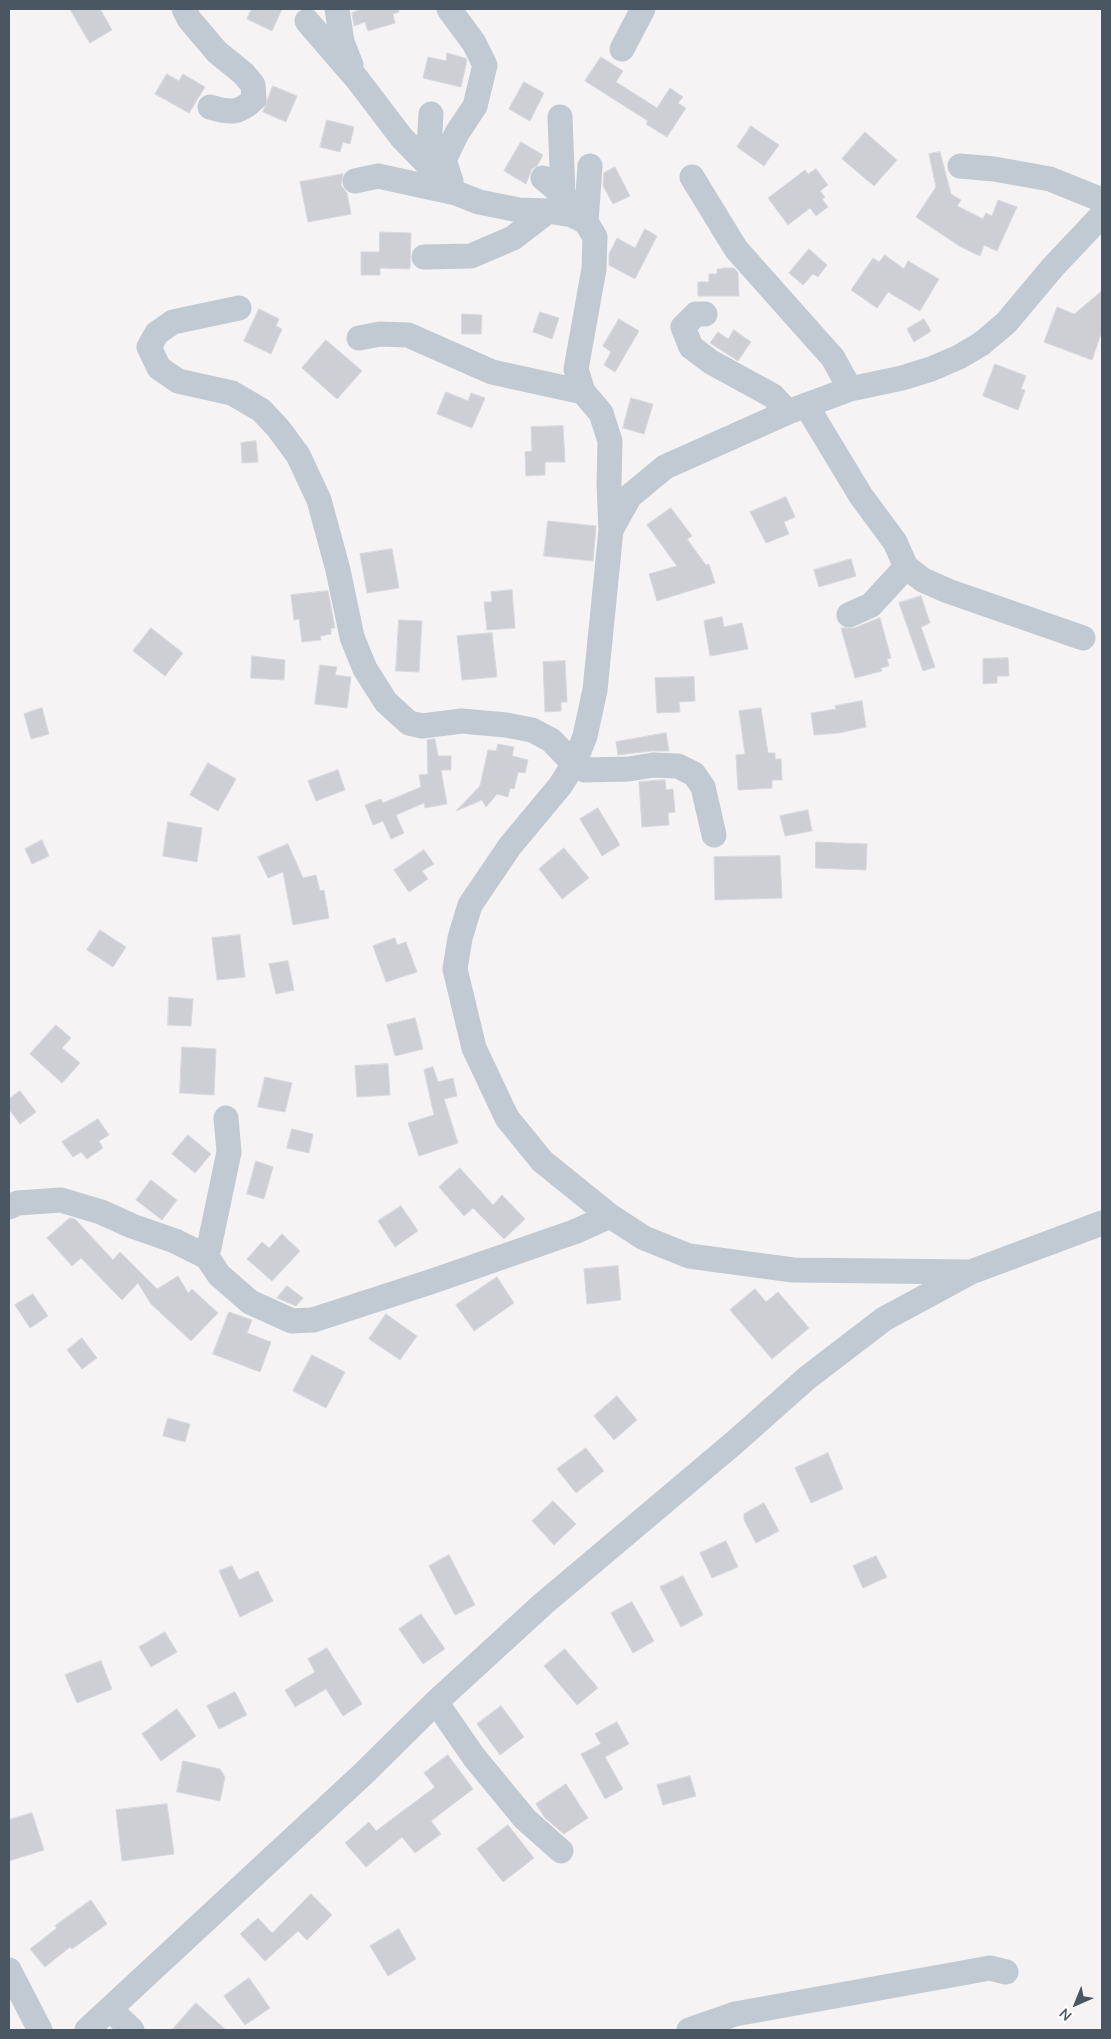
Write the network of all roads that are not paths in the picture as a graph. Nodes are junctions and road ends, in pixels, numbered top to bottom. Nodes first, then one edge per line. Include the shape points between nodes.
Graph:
1 (184, 9) edge
2 (337, 9) edge
3 (449, 9) edge
4 (643, 9) edge
5 (307, 20) dead end
6 (622, 49) dead end
7 (357, 79) junction
8 (210, 107) dead end
9 (431, 114) dead end
10 (560, 118) dead end
11 (590, 166) dead end
12 (960, 166) dead end
13 (692, 177) dead end
14 (543, 178) dead end
15 (355, 181) dead end
16 (456, 193) junction
17 (1102, 200) edge
18 (556, 203) junction
19 (1102, 215) edge
20 (586, 222) junction
21 (424, 257) dead end
22 (239, 308) dead end
23 (705, 314) dead end
24 (359, 338) dead end
25 (850, 389) junction
26 (583, 392) junction
27 (797, 409) junction
28 (611, 530) junction
29 (906, 567) junction
30 (850, 616) dead end
31 (1083, 638) dead end
32 (574, 764) junction
33 (714, 835) dead end
34 (226, 1118) dead end
35 (9, 1207) edge
36 (610, 1216) junction
37 (1102, 1223) edge
38 (207, 1258) junction
39 (971, 1272) junction
40 (436, 1702) junction
41 (561, 1851) dead end
42 (9, 1970) edge
43 (1006, 1972) dead end
44 (110, 2009) junction
45 (40, 2030) edge
46 (87, 2030) edge
47 (132, 2030) edge
48 (689, 2030) edge

1 - 8 street via 217,52 253,85 254,99 244,109 226,112
2 - 7 street via 342,42
3 - 16 street via 474,43 485,65 475,106 456,133 444,160
4 - 6 street
5 - 7 street
7 - 16 street via 402,138
9 - 16 street via 429,147 438,174
10 - 18 street
11 - 20 street
12 - 17 street via 1050,179
13 - 25 street via 736,249 833,358
14 - 18 street
15 - 16 street via 378,176
16 - 18 street via 479,202 511,208
18 - 20 street
18 - 21 street via 513,238 470,256
19 - 25 street via 1006,322 981,344 931,370
20 - 26 street via 595,237 594,269 576,368
22 - 32 street via 173,322 157,333 149,347 158,368 178,381 232,393 261,410 298,455 319,500 352,637 365,669 386,702 409,723 422,726 462,721 532,730 551,740
23 - 27 street via 696,314 683,327 691,347 710,362
24 - 26 street via 380,334 408,335 492,372
25 - 27 street
26 - 28 street via 601,413 610,441
27 - 28 street via 665,467 630,496
27 - 29 street via 895,542
28 - 32 street via 595,690 586,736
29 - 30 street via 871,605
29 - 31 street via 923,580 948,591
32 - 33 street via 585,770 598,771 653,765 678,766 694,774 703,787
32 - 36 street via 510,846 470,905 455,969 474,1048 507,1118 542,1161
34 - 38 street via 230,1152
35 - 38 street via 18,1203 61,1200 175,1241
36 - 38 street via 574,1232 313,1320 292,1321 250,1302 219,1275
36 - 39 street via 644,1238 688,1256 793,1270
37 - 39 street
39 - 40 street via 884,1319 807,1378 543,1604
40 - 41 street via 474,1758 514,1806
40 - 44 street
42 - 45 street
43 - 48 street via 990,1968 735,2014
44 - 46 street
44 - 47 street

